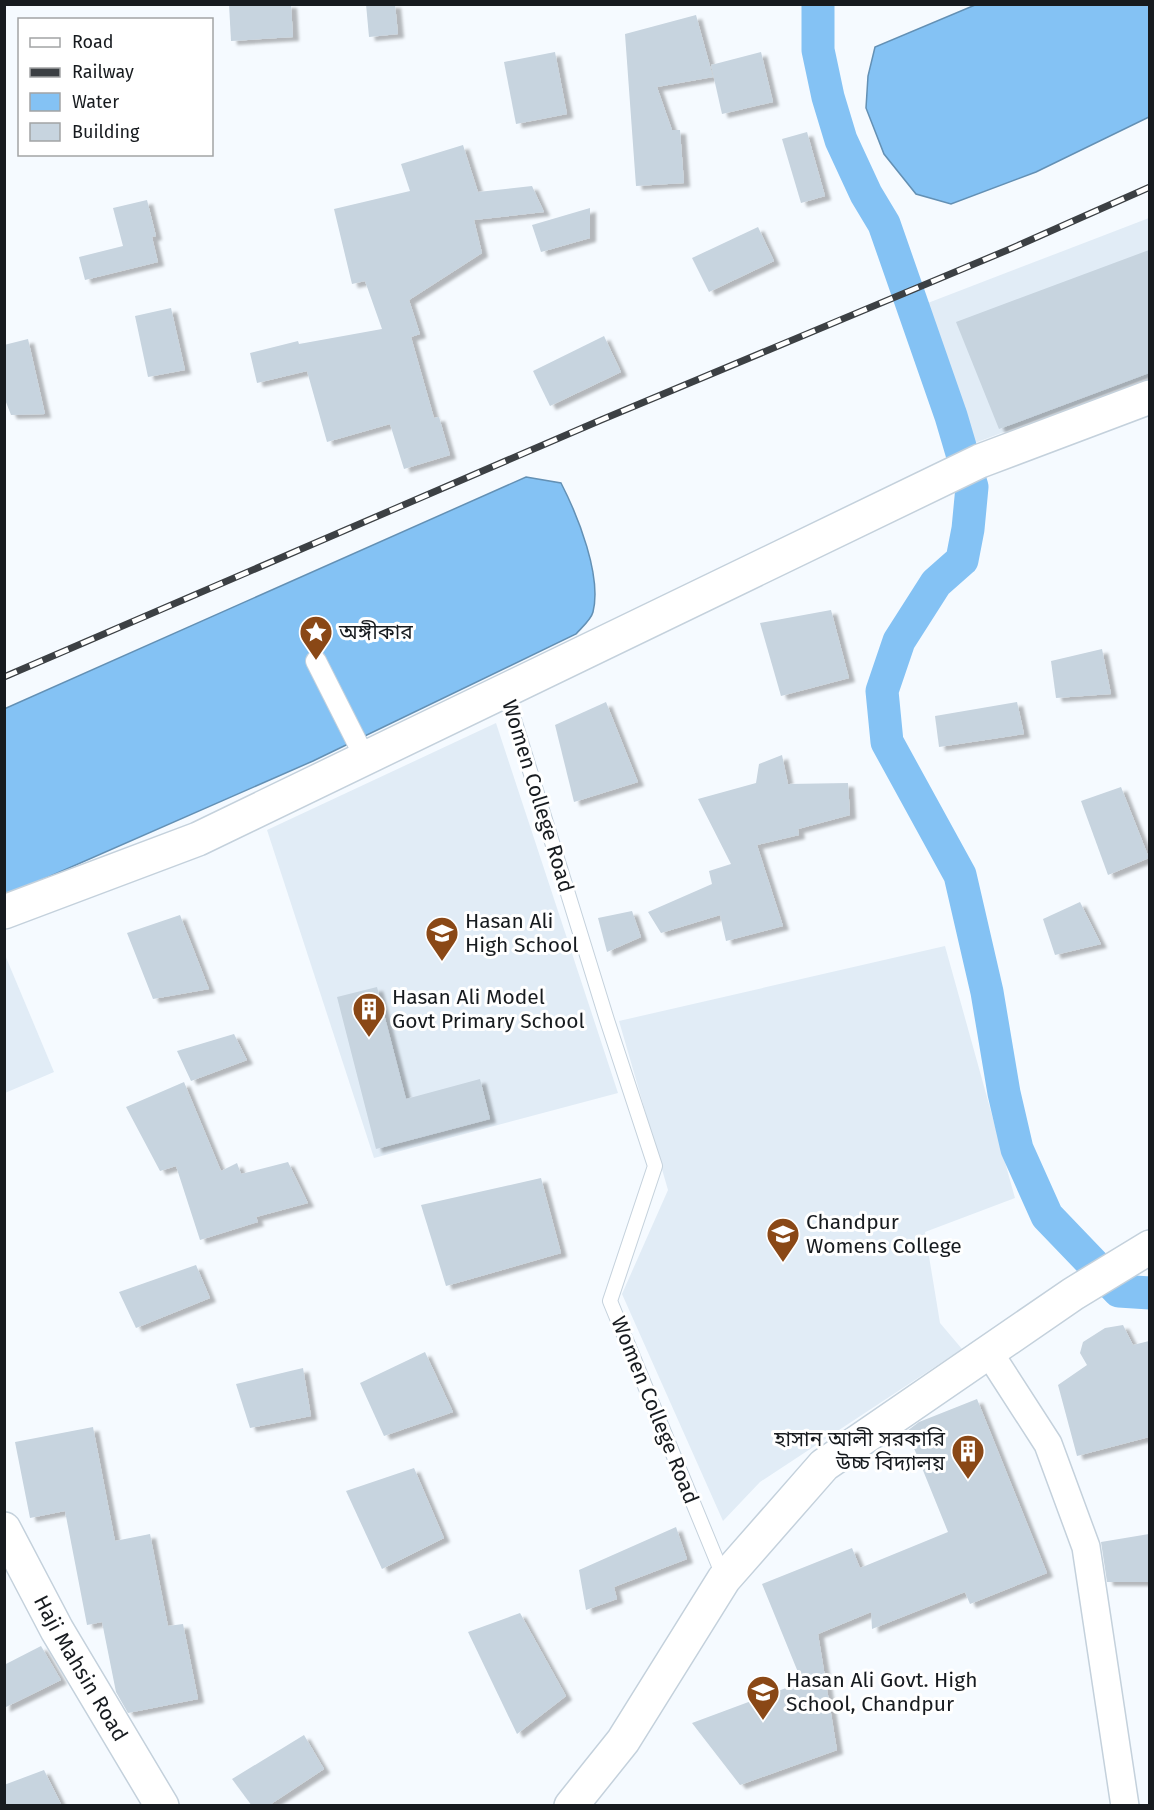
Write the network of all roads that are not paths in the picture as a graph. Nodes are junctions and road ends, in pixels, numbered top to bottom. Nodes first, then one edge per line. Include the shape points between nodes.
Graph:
1 (1149, 397) edge
2 (316, 661) dead end
3 (505, 690) junction
4 (364, 758) junction
5 (4, 912) edge
6 (1140, 1253) edge
7 (988, 1351) junction
8 (4, 1529) edge
9 (724, 1579) junction
10 (162, 1806) edge
11 (571, 1806) edge
12 (1125, 1806) edge

1 - 3 street via 980,461
2 - 4 street
3 - 4 street
3 - 9 lane, Women College Road via 655,1166 610,1301
4 - 5 street via 198,839
6 - 7 street
7 - 9 street via 824,1465
7 - 12 street via 1048,1444 1086,1547
8 - 10 street, Haji Mahsin Road via 57,1630
9 - 11 street via 623,1741

